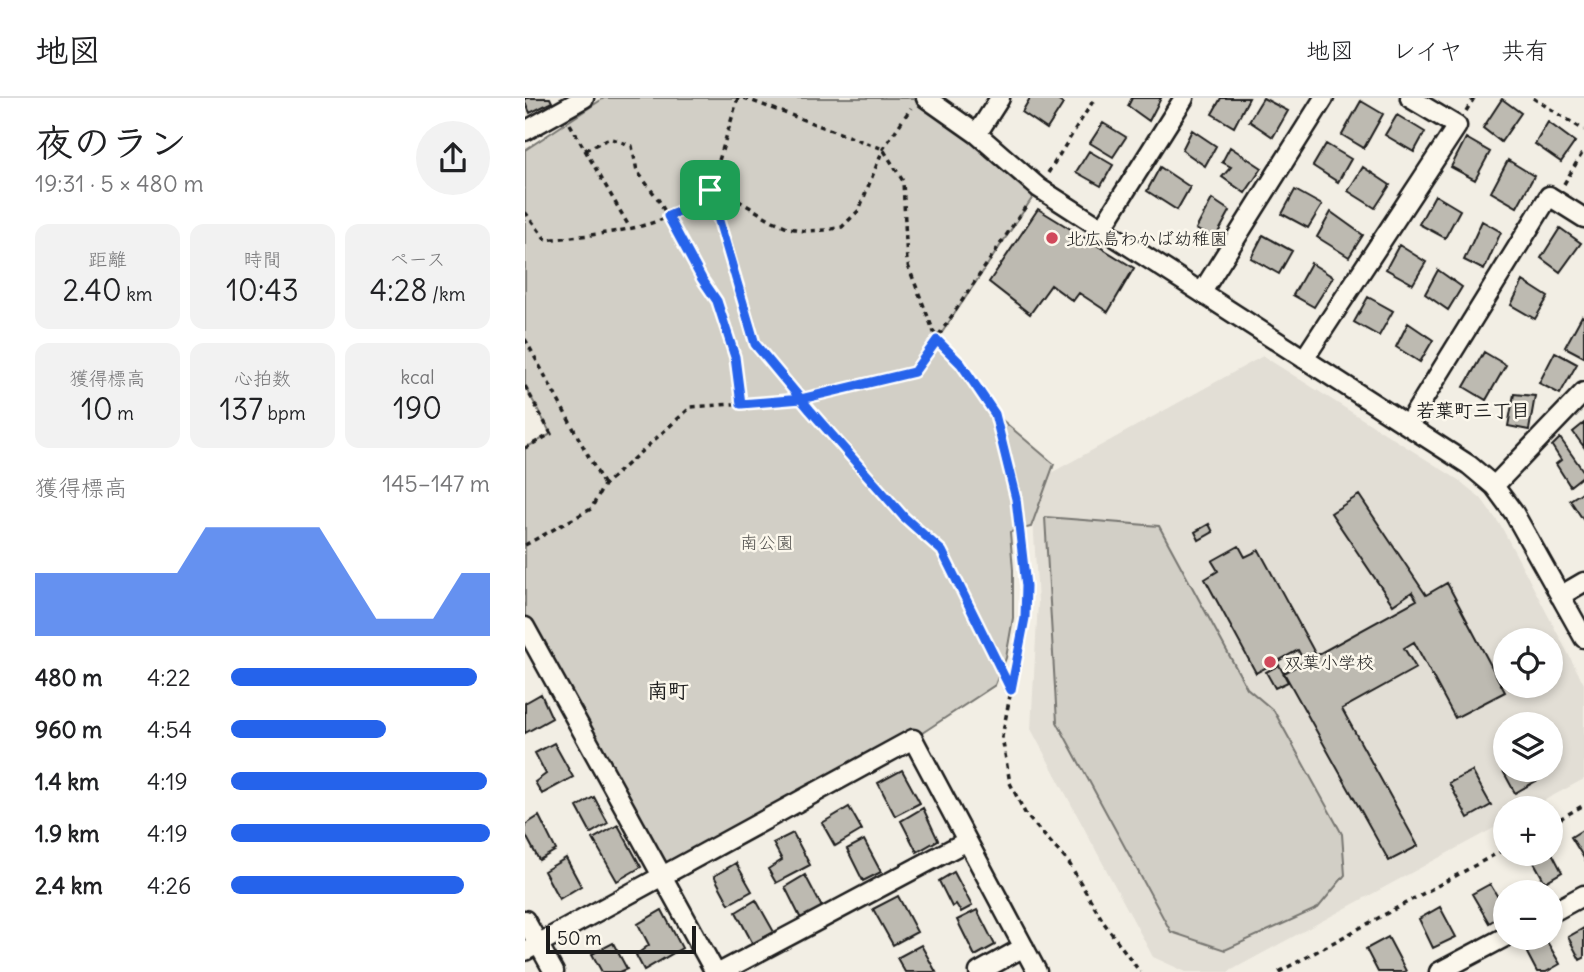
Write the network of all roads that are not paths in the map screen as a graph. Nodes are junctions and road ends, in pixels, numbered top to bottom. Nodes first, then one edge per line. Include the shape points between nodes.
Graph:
1 (584, 98) edge
2 (1000, 98) edge
3 (1184, 98) edge
4 (1324, 98) edge
5 (1410, 98) edge
6 (919, 103) edge
7 (525, 131) edge
8 (977, 134) junction
9 (1584, 218) edge
10 (1102, 228) junction
11 (1202, 292) junction
12 (1304, 359) junction
13 (1584, 393) edge
14 (1408, 424) junction
15 (1494, 486) junction
16 (1584, 583) edge
17 (1560, 596) junction
18 (525, 627) edge
19 (1584, 638) edge
20 (967, 841) junction
21 (661, 876) junction
22 (1584, 895) edge
23 (1563, 906) edge
24 (525, 920) edge
25 (1493, 943) edge
26 (532, 947) edge
27 (1024, 947) junction
28 (554, 972) edge
29 (718, 972) edge
30 (979, 972) edge
31 (1037, 972) edge
32 (1439, 972) edge

1 - 7 street
2 - 8 street
3 - 10 street
4 - 11 street
5 - 12 street via 1457,126
6 - 8 street
8 - 10 street via 1039,188
9 - 14 street via 1549,196
10 - 11 street
11 - 12 street
12 - 14 street
13 - 15 street
14 - 15 street
15 - 17 street
16 - 17 street
17 - 19 street
18 - 21 street
20 - 21 street via 913,739
20 - 27 street
20 - 29 street
21 - 26 street
21 - 29 street
22 - 23 street
24 - 26 street
25 - 32 street
26 - 28 street
27 - 30 street
27 - 31 street

